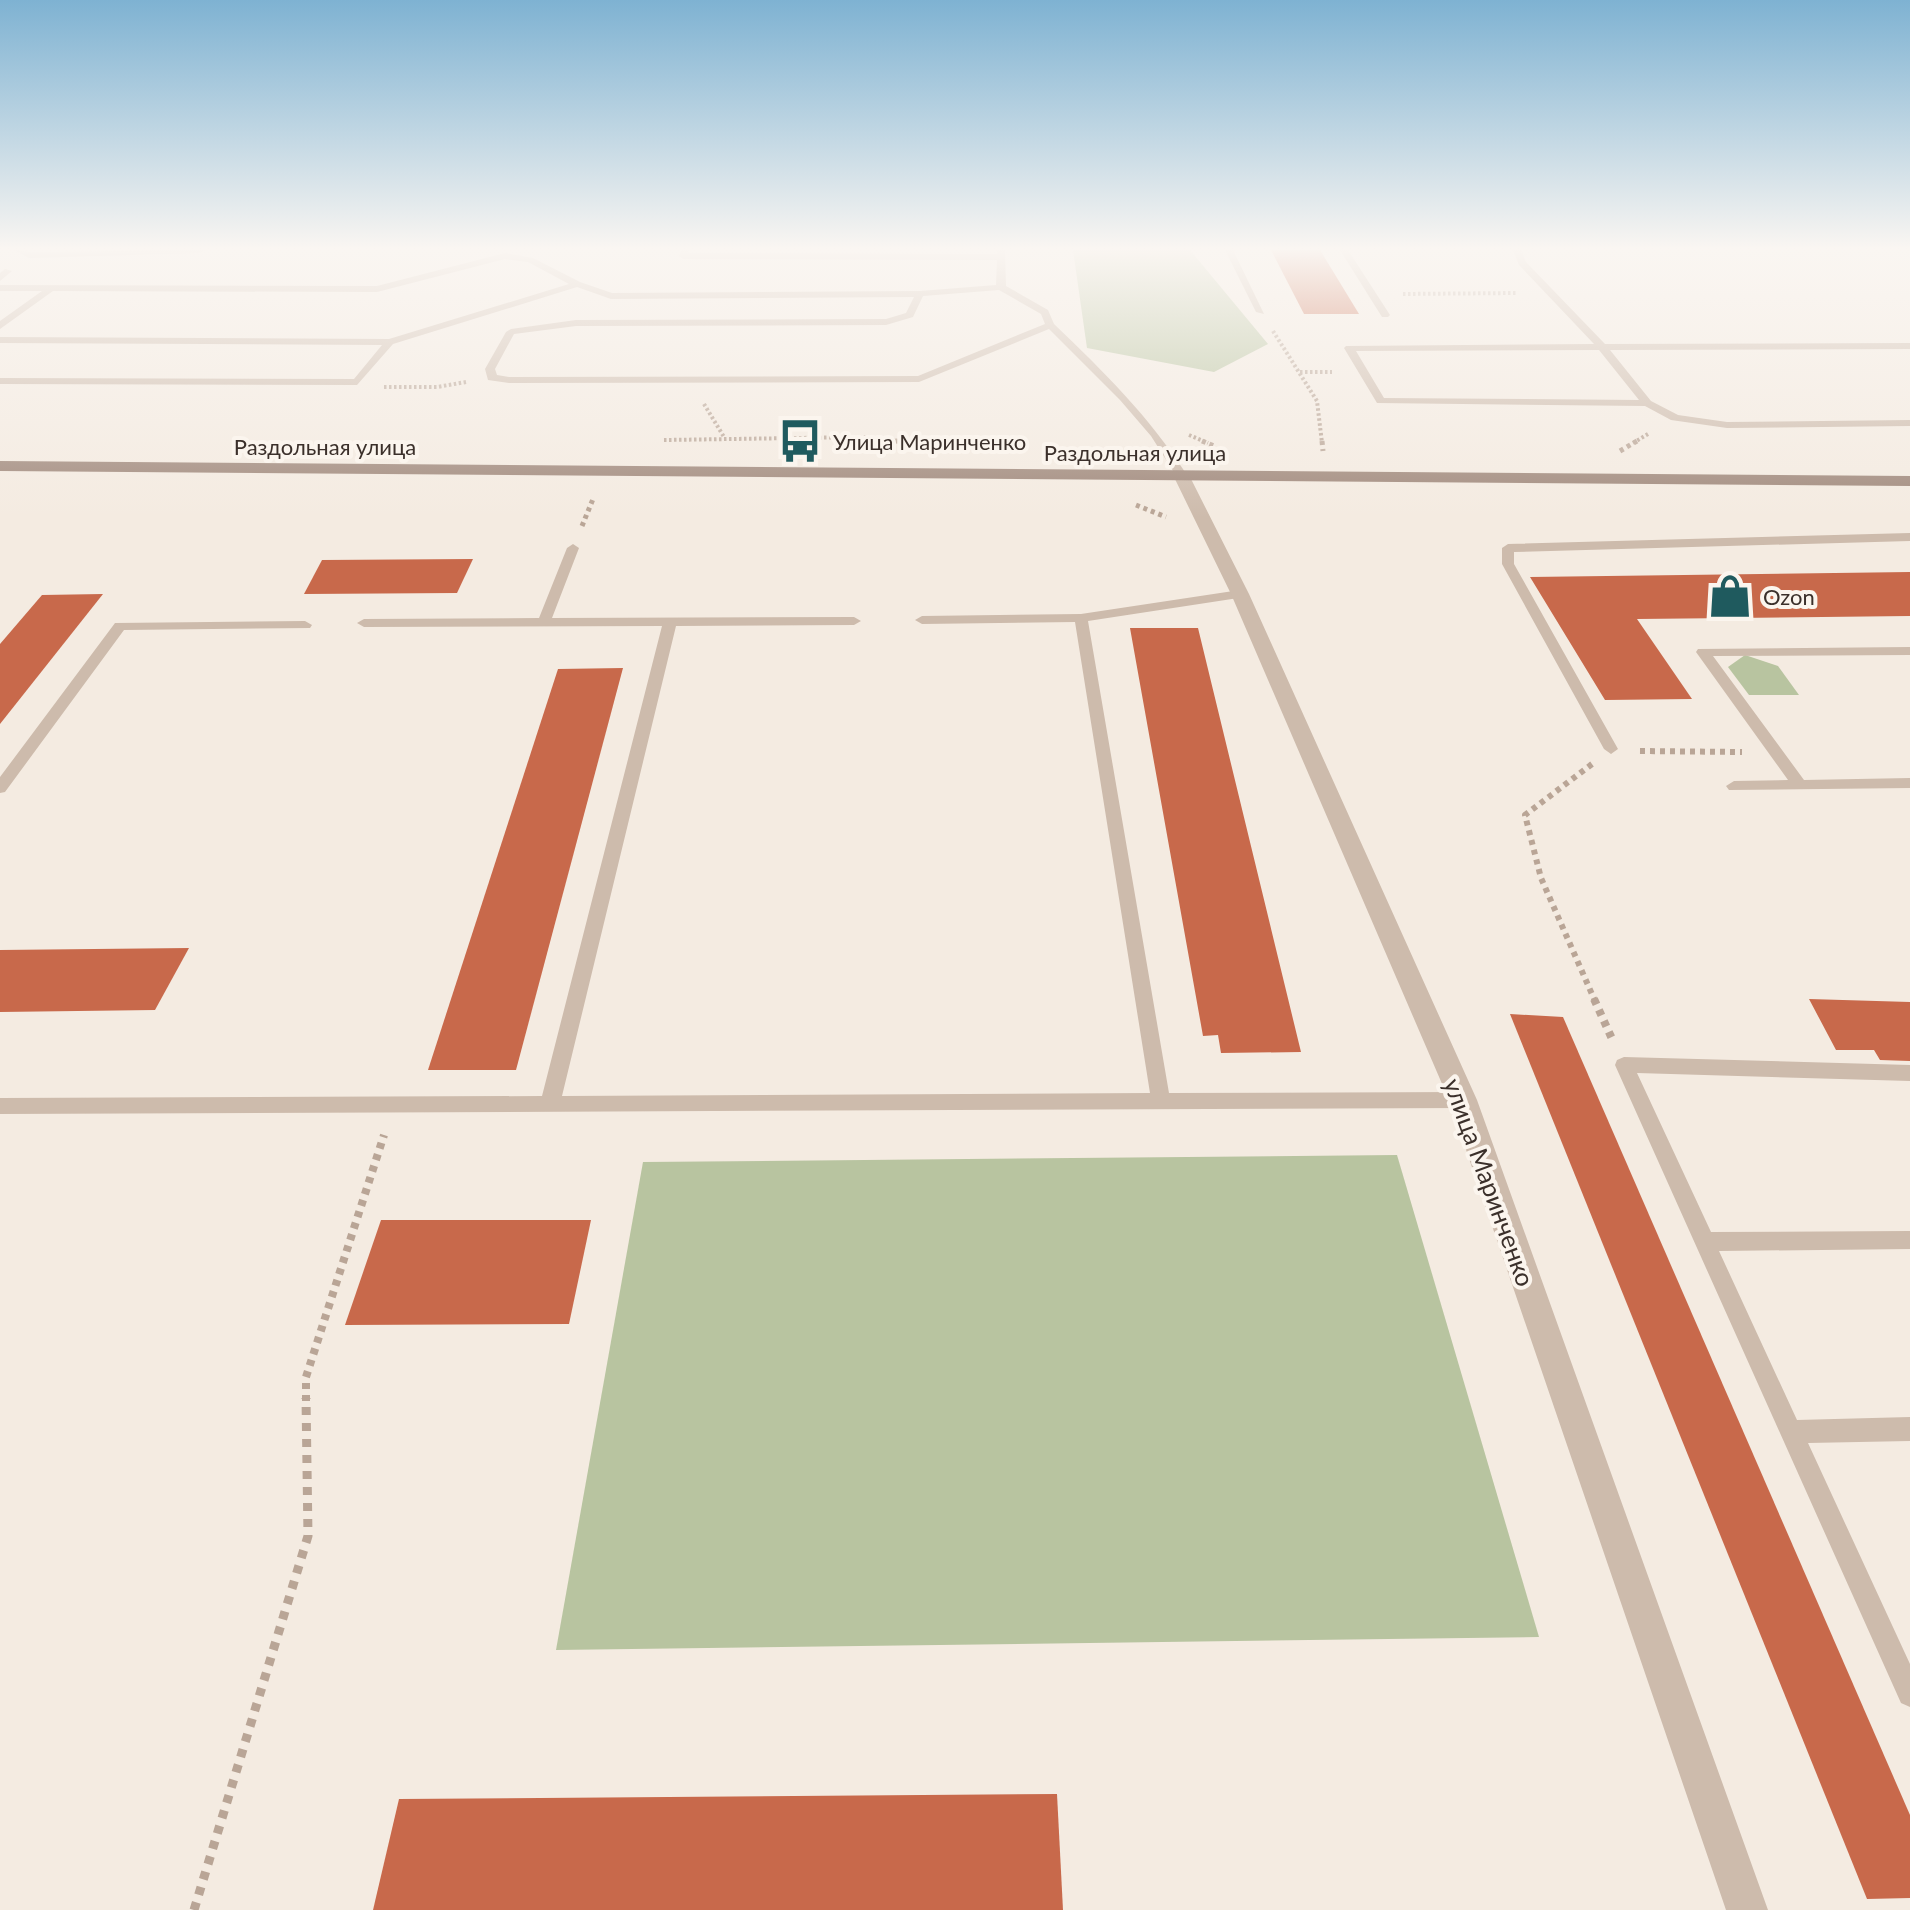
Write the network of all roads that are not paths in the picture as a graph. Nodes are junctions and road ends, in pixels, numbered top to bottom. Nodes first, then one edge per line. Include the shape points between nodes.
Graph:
1 (399, 339) edge
2 (507, 339) edge
3 (1014, 339) edge
4 (1065, 339) edge
5 (1595, 339) edge
6 (0, 340) edge
7 (390, 342) junction
8 (1910, 346) edge
9 (1602, 347) junction
10 (0, 381) edge
11 (1647, 402) junction
12 (1910, 423) edge
13 (0, 466) edge
14 (1182, 474) junction
15 (1910, 481) edge
16 (1910, 537) edge
17 (573, 548) dead end
18 (1240, 594) junction
19 (1081, 618) junction
20 (922, 620) dead end
21 (854, 621) dead end
22 (544, 622) junction
23 (670, 622) junction
24 (305, 624) dead end
25 (364, 624) dead end
26 (1910, 651) edge
27 (1612, 749) road end
28 (1910, 783) edge
29 (1800, 785) junction
30 (1734, 786) dead end
31 (0, 788) edge
32 (1910, 1073) edge
33 (1463, 1100) junction
34 (1161, 1101) junction
35 (550, 1104) junction
36 (0, 1106) edge
37 (1910, 1240) edge
38 (1704, 1242) junction
39 (1910, 1430) edge
40 (1791, 1432) junction
41 (1903, 1662) edge
42 (1910, 1694) edge
43 (1748, 1910) edge

1 - 7 lane
2 - 3 lane via 490,369 492,378 919,379
4 - 14 lane via 1124,398
5 - 9 lane
6 - 7 lane
7 - 10 lane via 356,382
8 - 9 lane
9 - 11 lane
9 - 11 lane via 1349,348 1381,401
11 - 12 lane via 1698,423
13 - 14 main road, Раздольная улица
14 - 15 main road, Раздольная улица
14 - 18 street, улица Маринченко
16 - 27 lane via 1508,548 1508,564
17 - 22 lane
18 - 19 lane
18 - 33 street, улица Маринченко
19 - 20 lane
19 - 34 lane
21 - 23 lane
22 - 23 lane
22 - 25 lane
23 - 35 lane
24 - 31 lane via 120,626
26 - 29 lane via 1703,652
28 - 29 lane
29 - 30 lane
32 - 38 lane via 1624,1064
33 - 34 lane
33 - 43 street, улица Маринченко
34 - 35 lane
35 - 36 lane
37 - 38 lane
38 - 40 lane
39 - 40 lane
40 - 41 lane
41 - 42 lane

